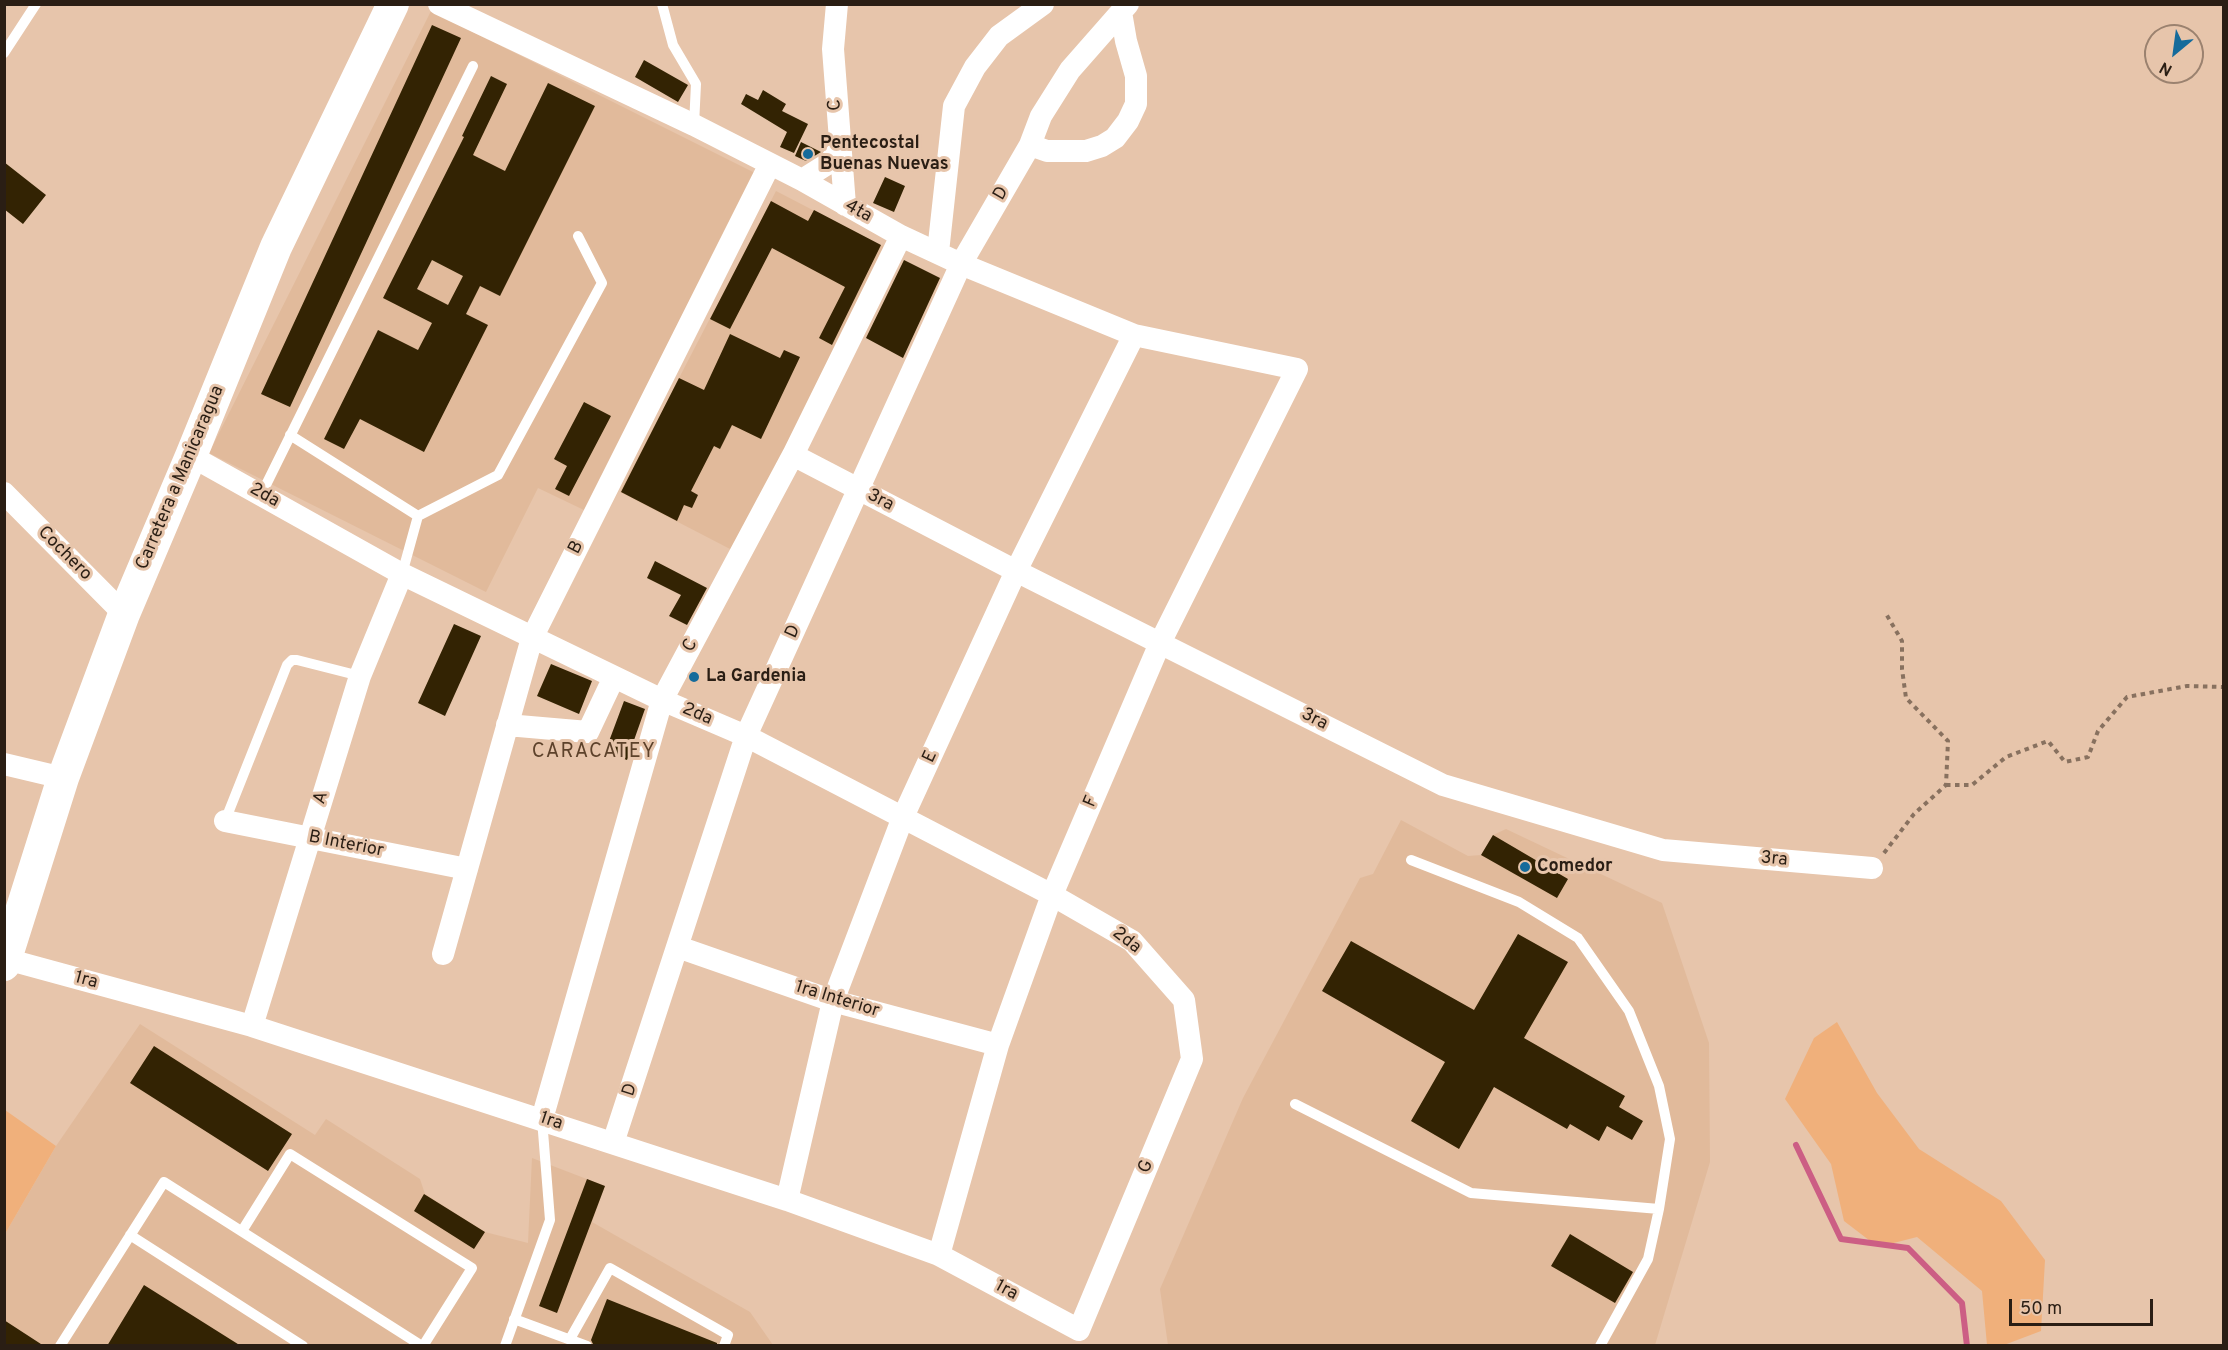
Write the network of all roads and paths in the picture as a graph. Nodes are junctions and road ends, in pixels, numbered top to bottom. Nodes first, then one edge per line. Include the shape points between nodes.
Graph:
1 (36, 4) edge
2 (393, 4) edge
3 (438, 4) edge
4 (662, 4) edge
5 (837, 4) edge
6 (1043, 4) edge
7 (1125, 8) edge
8 (4, 52) edge
9 (473, 66) dead end
10 (694, 124) junction
11 (1029, 145) junction
12 (839, 150) junction
13 (770, 164) junction
14 (802, 180) junction
15 (845, 205) junction
16 (578, 236) dead end
17 (901, 236) junction
18 (938, 252) junction
19 (961, 264) junction
20 (1134, 335) junction
21 (1297, 369) joint
22 (290, 435) junction
23 (793, 454) junction
24 (191, 456) junction
25 (858, 490) junction
26 (4, 493) edge
27 (261, 495) junction
28 (418, 516) junction
29 (1016, 571) junction
30 (402, 574) junction
31 (1885, 612) dead end
32 (124, 614) junction
33 (532, 638) junction
34 (1160, 643) junction
35 (360, 676) junction
36 (614, 677) junction
37 (2223, 687) edge
38 (662, 700) junction
39 (507, 726) junction
40 (747, 736) junction
41 (4, 764) edge
42 (63, 778) junction
43 (1946, 785) junction
44 (903, 818) junction
45 (225, 821) joint
46 (310, 838) junction
47 (1411, 860) dead end
48 (1872, 868) joint
49 (467, 869) junction
50 (1052, 895) junction
51 (10, 924) edge
52 (678, 947) junction
53 (443, 954) dead end
54 (5, 962) edge
55 (1184, 1000) joint
56 (833, 1001) junction
57 (252, 1026) junction
58 (998, 1045) junction
59 (1295, 1104) dead end
60 (542, 1119) junction
61 (613, 1143) junction
62 (787, 1200) junction
63 (1659, 1209) junction
64 (242, 1231) junction
65 (130, 1235) junction
66 (939, 1255) junction
67 (514, 1319) junction
68 (1079, 1334) joint
69 (570, 1339) junction
70 (60, 1346) edge
71 (303, 1346) edge
72 (422, 1346) edge
73 (505, 1346) edge
74 (587, 1346) edge
75 (724, 1346) edge
76 (1600, 1346) edge

1 - 8 lane
2 - 24 main road, Carretera a Manicaragua via 276,247
3 - 10 street, 4ta
4 - 10 lane via 673,45 696,84
5 - 12 street, C via 833,49
6 - 18 street via 999,36 975,67 954,106
7 - 11 street, D via 1070,70 1041,116
7 - 11 street, D via 1126,41 1136,75 1136,104 1128,121 1115,138 1086,152 1047,151
9 - 22 lane
10 - 13 street, 4ta
11 - 19 street, D
12 - 14 street via 829,163
12 - 15 street, C
13 - 14 street, 4ta
13 - 33 street, B
14 - 15 street, 4ta
15 - 17 street, 4ta
16 - 28 lane via 602,283 498,476
17 - 18 street, 4ta
17 - 23 street, C
18 - 19 street, 4ta
19 - 20 street, 4ta
19 - 25 street, D
20 - 21 street, 4ta
20 - 29 street, E
21 - 34 street, F
22 - 27 lane
22 - 28 lane
23 - 25 street, 3ra
23 - 38 street, C
24 - 27 street, 2da
24 - 32 main road, Carretera a Manicaragua
25 - 29 street, 3ra
25 - 40 street, D
26 - 32 street, Cochero
27 - 30 street, 2da
28 - 30 lane
29 - 34 street, 3ra
29 - 44 street, E
30 - 33 street, 2da
30 - 35 street, A
31 - 43 path via 1902,641 1906,698 1948,741
32 - 42 main road, Carretera a Manicaragua
33 - 36 street, 2da
33 - 39 street, B
34 - 48 street, 3ra via 1443,785 1663,850
34 - 50 street, F
35 - 45 lane via 292,660
35 - 46 street, A
36 - 38 street, 2da
36 - 39 street via 588,732
37 - 43 path via 2187,686 2127,697 2098,731 2088,757 2065,762 2048,741 2006,757 1972,785
38 - 40 street, 2da
38 - 60 street, C
39 - 49 street, B
40 - 44 street, 2da
40 - 52 street, D
41 - 42 street
42 - 51 main road, Carretera a Manicaragua
43 - 48 path via 1914,814
44 - 50 street, 2da
44 - 56 street, E
45 - 46 street, B Interior
46 - 49 street, B Interior
46 - 57 street, A
47 - 63 lane via 1519,902 1578,938 1629,1011 1659,1086 1670,1139
49 - 53 street, B
50 - 55 street, 2da via 1132,941
50 - 58 street, F
51 - 54 main road, Carretera a Manicaragua
52 - 56 street, 1ra Interior
52 - 61 street, D
54 - 57 street, 1ra
55 - 68 street, G via 1192,1059
56 - 58 street, 1ra Interior
56 - 62 street, E
57 - 60 street, 1ra
58 - 66 street, F
59 - 63 lane via 1471,1193
60 - 61 street, 1ra
60 - 67 lane via 550,1220
61 - 62 street, 1ra
62 - 66 street, 1ra
63 - 76 lane via 1648,1259
64 - 65 lane via 164,1182
64 - 72 lane
64 - 72 lane via 290,1154 472,1268
65 - 70 lane
65 - 71 lane
66 - 68 street, 1ra
67 - 69 lane
67 - 73 lane
69 - 74 lane
69 - 75 lane via 610,1268 728,1335

